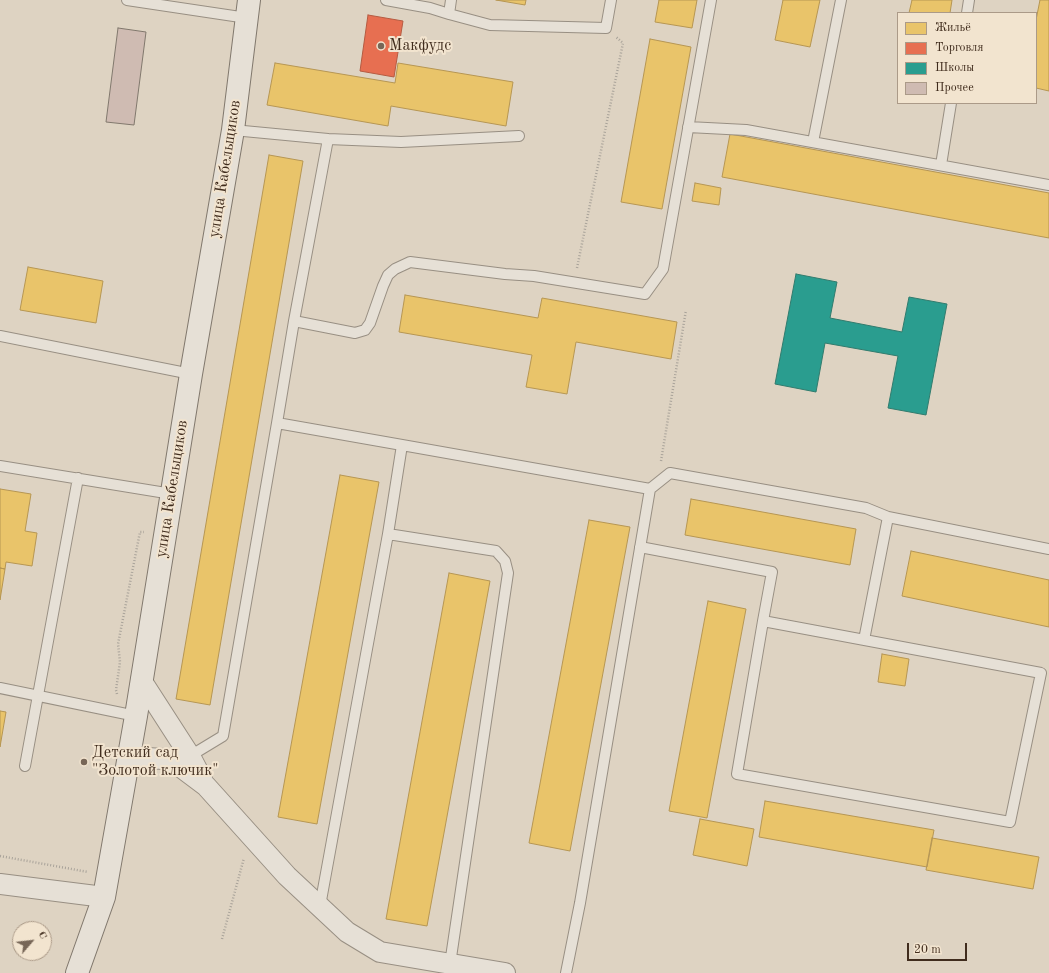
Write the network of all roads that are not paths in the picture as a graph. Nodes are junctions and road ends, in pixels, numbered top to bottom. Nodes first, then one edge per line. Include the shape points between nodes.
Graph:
1 (127, 0) edge
2 (386, 0) edge
3 (451, 0) edge
4 (611, 0) edge
5 (710, 0) edge
6 (841, 0) edge
7 (969, 0) edge
8 (248, 9) edge
9 (967, 12) edge
10 (449, 14) junction
11 (951, 104) edge
12 (688, 127) junction
13 (233, 130) junction
14 (519, 136) dead end
15 (328, 139) junction
16 (813, 142) junction
17 (941, 165) junction
18 (1049, 185) edge
19 (294, 321) junction
20 (0, 336) edge
21 (191, 374) junction
22 (277, 423) junction
23 (402, 445) junction
24 (0, 466) edge
25 (78, 478) junction
26 (654, 486) junction
27 (172, 494) junction
28 (888, 517) junction
29 (388, 534) junction
30 (640, 547) junction
31 (1049, 549) edge
32 (764, 621) junction
33 (864, 640) junction
34 (1045, 674) edge
35 (142, 680) junction
36 (0, 688) edge
37 (38, 696) junction
38 (136, 716) junction
39 (190, 756) junction
40 (26, 766) dead end
41 (126, 771) junction
42 (206, 786) junction
43 (0, 884) edge
44 (104, 897) junction
45 (320, 906) junction
46 (450, 964) junction
47 (77, 973) edge
48 (505, 973) edge
49 (566, 973) edge

1 - 8 lane
2 - 10 lane
3 - 10 lane
4 - 10 lane via 606,28 490,25
5 - 12 lane
6 - 16 lane
7 - 9 lane
8 - 13 street, улица Кабельщиков
11 - 17 lane
12 - 16 lane via 746,130
12 - 19 lane via 663,269 645,294 534,276 410,262 388,275 366,330 355,333
13 - 15 lane
13 - 21 street, улица Кабельщиков
14 - 15 lane via 402,142
15 - 19 lane
16 - 17 lane
17 - 18 lane
19 - 22 lane
20 - 21 lane
21 - 27 street, улица Кабельщиков
22 - 23 lane
22 - 39 lane via 222,736
23 - 26 lane
23 - 29 lane
24 - 25 lane
25 - 27 lane
25 - 37 lane
26 - 28 lane via 670,473 866,508
26 - 30 lane
27 - 35 street, улица Кабельщиков
28 - 31 lane
28 - 33 lane
29 - 45 lane
29 - 46 lane via 496,550 505,561 508,573
30 - 32 lane via 772,572
30 - 49 lane
32 - 33 lane
32 - 34 lane via 737,774 1010,822
33 - 34 lane
35 - 38 street, улица Кабельщиков
35 - 39 street
36 - 37 lane
37 - 38 lane
37 - 40 lane
38 - 41 street, улица Кабельщиков
39 - 42 street
41 - 42 street via 148,758 164,759 182,768
41 - 44 street, улица Кабельщиков
42 - 45 street via 287,876
43 - 44 street
44 - 47 street, улица Кабельщиков
45 - 46 street via 347,932 380,952
46 - 48 street

